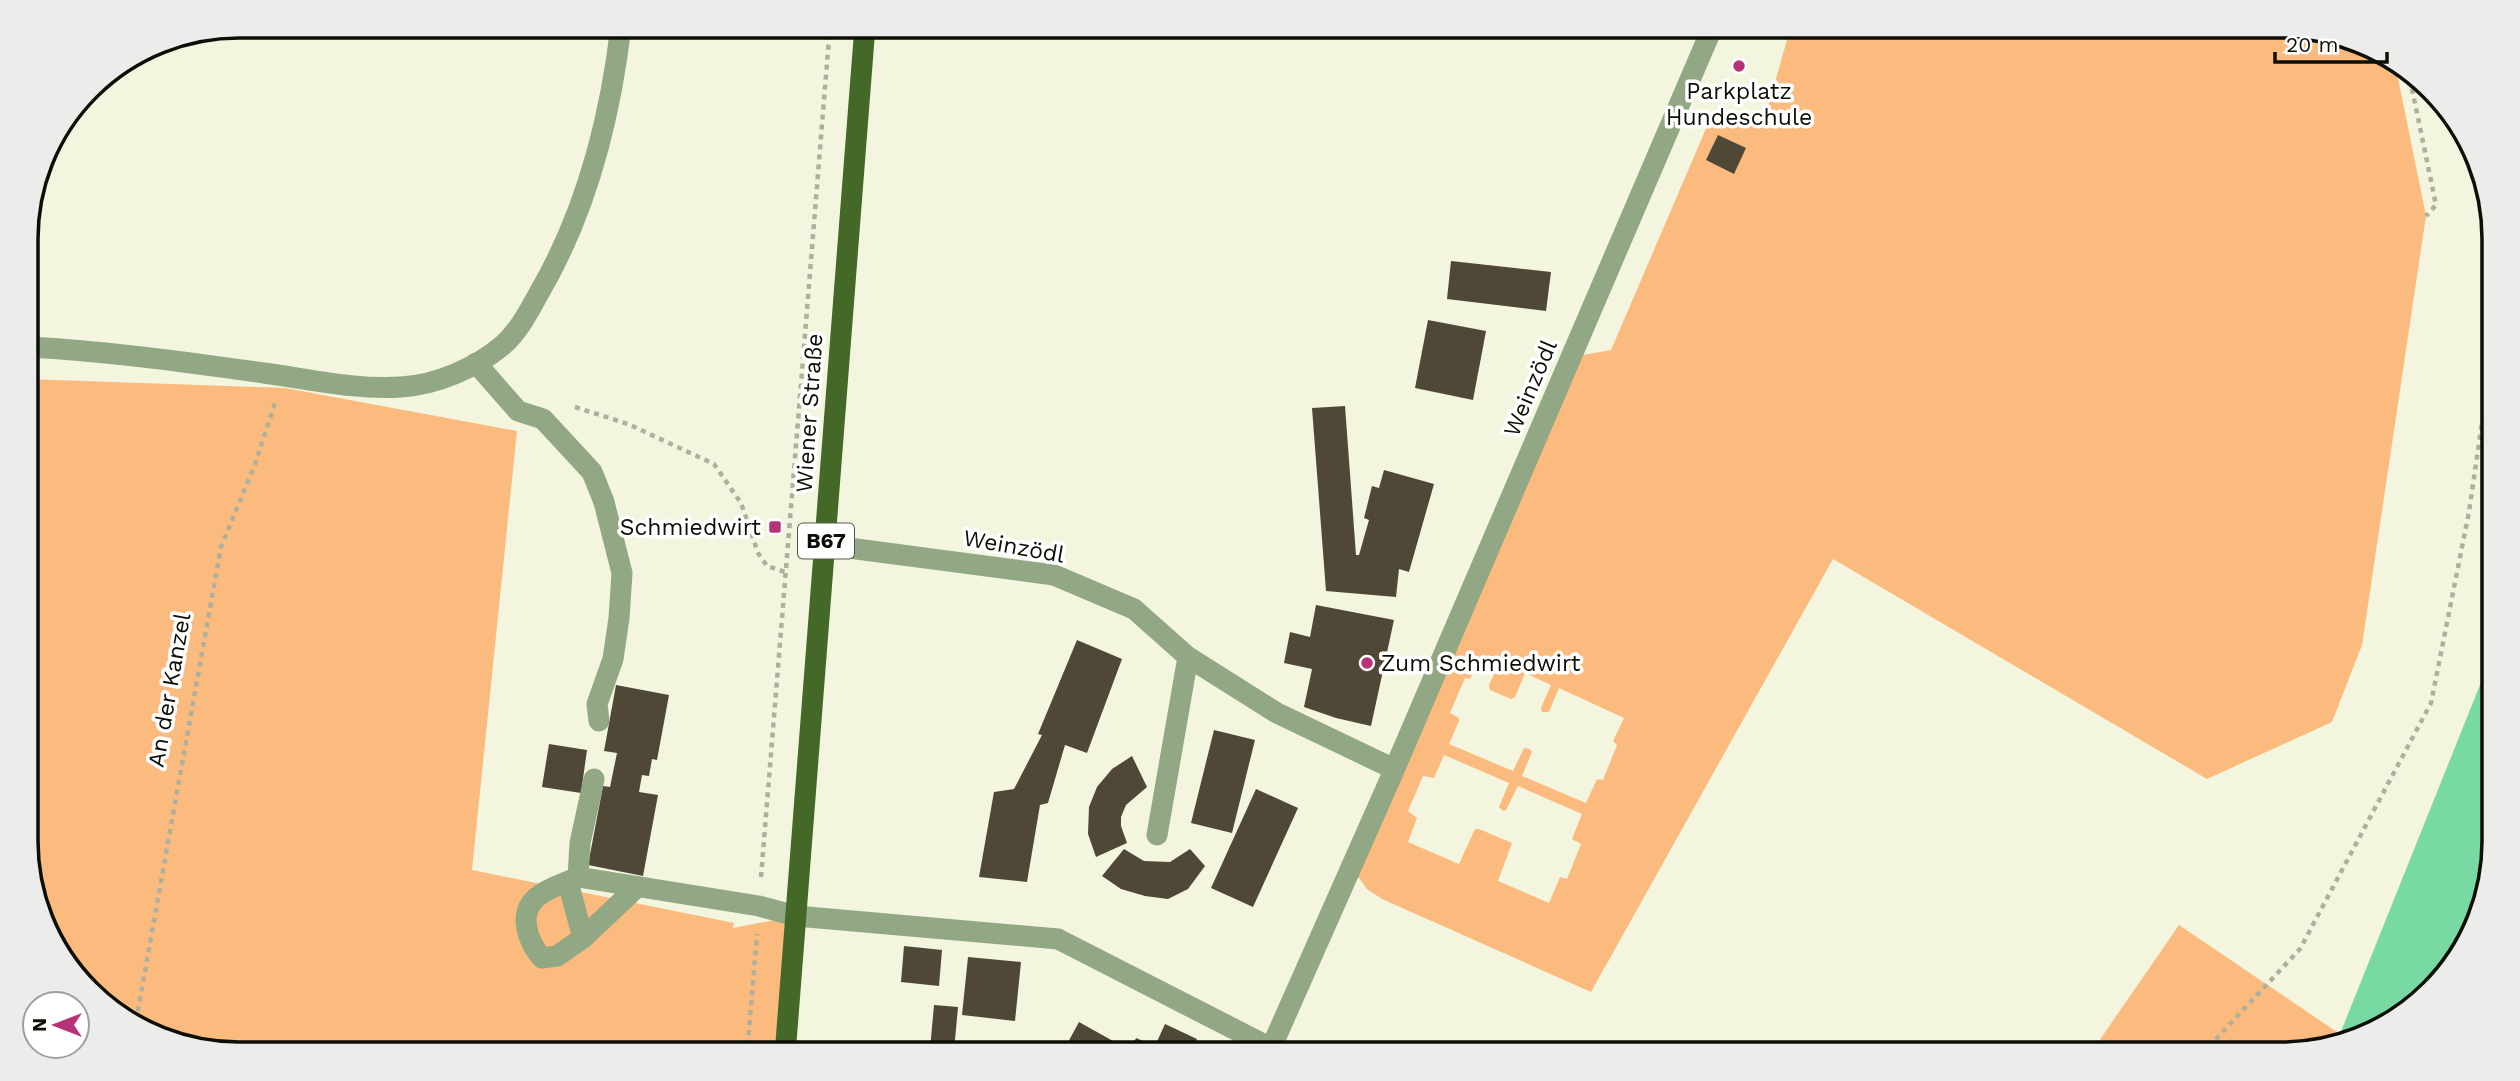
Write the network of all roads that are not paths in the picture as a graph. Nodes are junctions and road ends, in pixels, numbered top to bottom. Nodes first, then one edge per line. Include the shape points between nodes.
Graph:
1 (619, 38) edge
2 (864, 38) edge
3 (1708, 38) edge
4 (39, 348) edge
5 (476, 363) junction
6 (826, 545) junction
7 (1188, 656) junction
8 (598, 721) dead end
9 (1394, 769) junction
10 (594, 779) dead end
11 (1157, 835) dead end
12 (573, 880) junction
13 (637, 887) junction
14 (796, 916) junction
15 (583, 938) junction
16 (786, 1042) edge
17 (1252, 1042) edge
18 (1273, 1042) edge

1 - 5 street via 604,131 570,235 523,322 503,345
2 - 6 main road, Wiener Straße / B67
3 - 9 street, Weinzödl
4 - 5 street via 120,353 354,387 403,387 442,379
5 - 8 street via 518,411 542,419 592,472 604,502 622,573 613,659 597,704
6 - 7 street, Weinzödl via 1054,575 1134,609
6 - 14 main road, Wiener Straße / B67
7 - 9 street, Weinzödl via 1277,713
7 - 11 street
9 - 18 street, Weinzödl
10 - 12 street
12 - 13 street
12 - 15 street
12 - 15 street via 536,897 526,912 526,930 531,946 542,958 558,956
13 - 14 street
13 - 15 street
14 - 16 main road, Wiener Straße / B67
14 - 17 street via 1058,939

